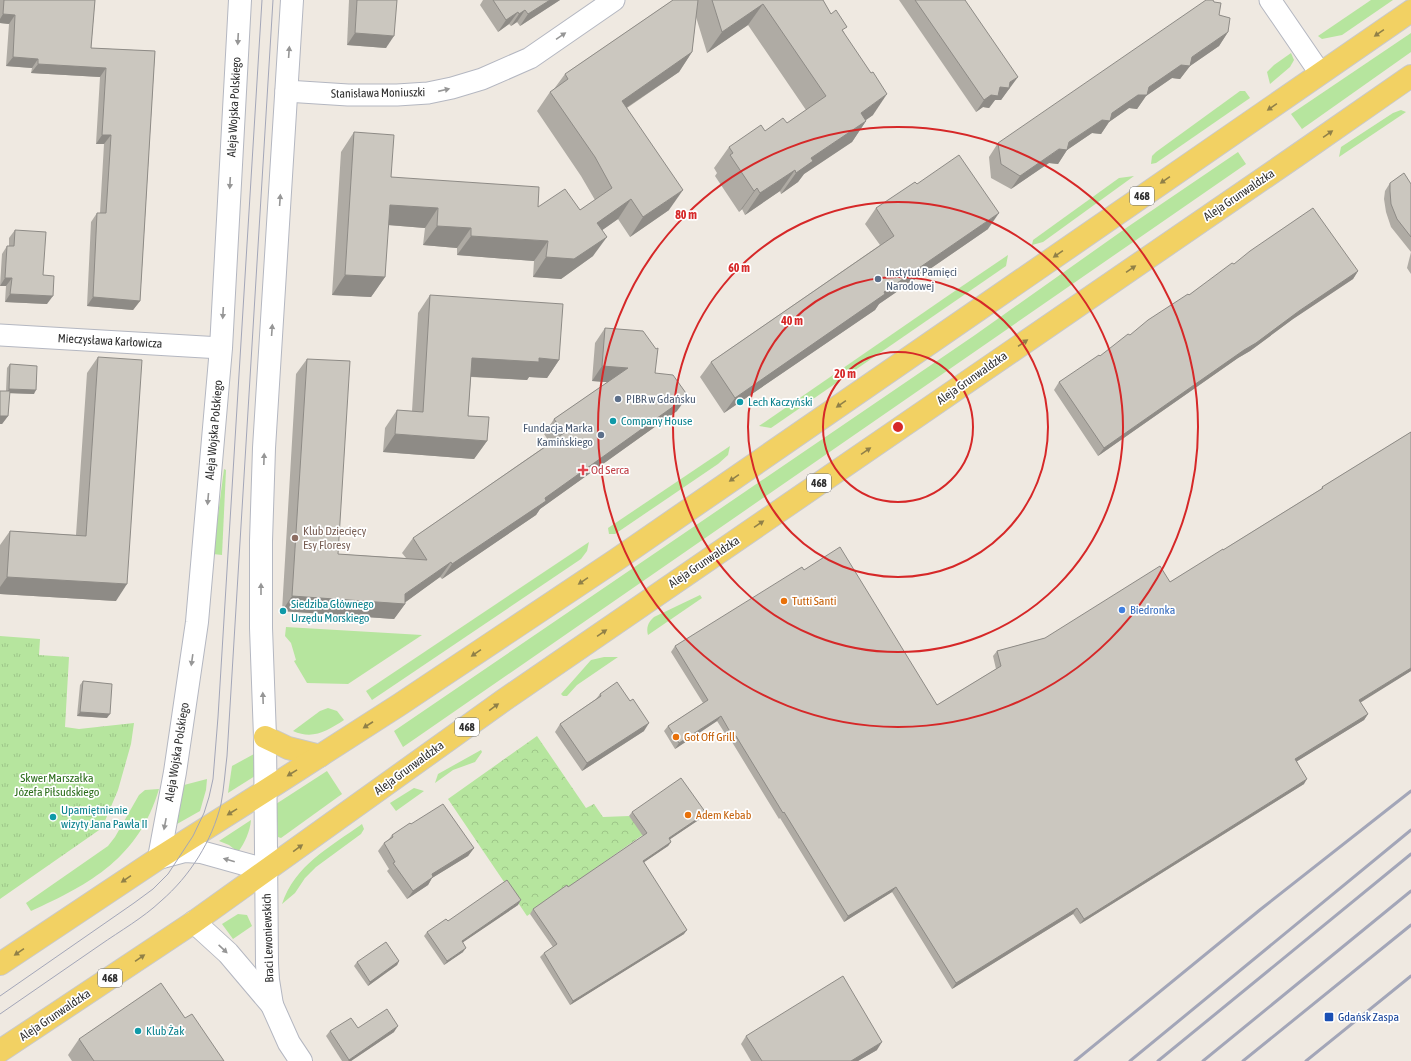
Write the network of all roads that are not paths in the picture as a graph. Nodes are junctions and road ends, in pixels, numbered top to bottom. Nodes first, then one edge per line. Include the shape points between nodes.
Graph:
1 (240, 0) edge
2 (292, 0) edge
3 (614, 0) edge
4 (1270, 0) edge
5 (1411, 11) edge
6 (1320, 73) junction
7 (1411, 76) edge
8 (286, 91) junction
9 (0, 335) edge
10 (221, 348) junction
11 (265, 737) junction
12 (320, 756) junction
13 (265, 791) junction
14 (159, 858) junction
15 (266, 870) junction
16 (194, 922) junction
17 (0, 964) edge
18 (272, 1005) junction
19 (0, 1051) edge
20 (301, 1061) edge

1 -> 10 street, Aleja Wojska Polskiego
8 -> 2 street
8 -> 3 street, Stanisława Moniuszki via 398,95 452,88 482,79 530,58
4 - 6 street
5 -> 6 main road, 468
6 -> 12 main road, 468 via 616,560
15 -> 7 main road, Aleja Grunwaldzka / 468 via 504,700
11 -> 8 street via 260,628 260,541
9 - 10 street, Mieczysława Karłowicza
10 -> 14 street, Aleja Wojska Polskiego via 197,622 175,772
11 - 12 main road via 288,748
11 - 13 street
12 -> 13 main road, 468
13 -> 14 main road, 468
13 - 15 street, Braci Lewoniewskich
15 -> 14 street via 201,852 185,851
14 -> 17 main road, 468
15 - 16 main road, Aleja Grunwaldzka / 468
15 - 18 street, Braci Lewoniewskich via 268,980
16 -> 18 street, Braci Lewoniewskich via 228,953
19 -> 16 main road, Aleja Grunwaldzka / 468
18 - 20 street, Braci Lewoniewskich via 289,1043

